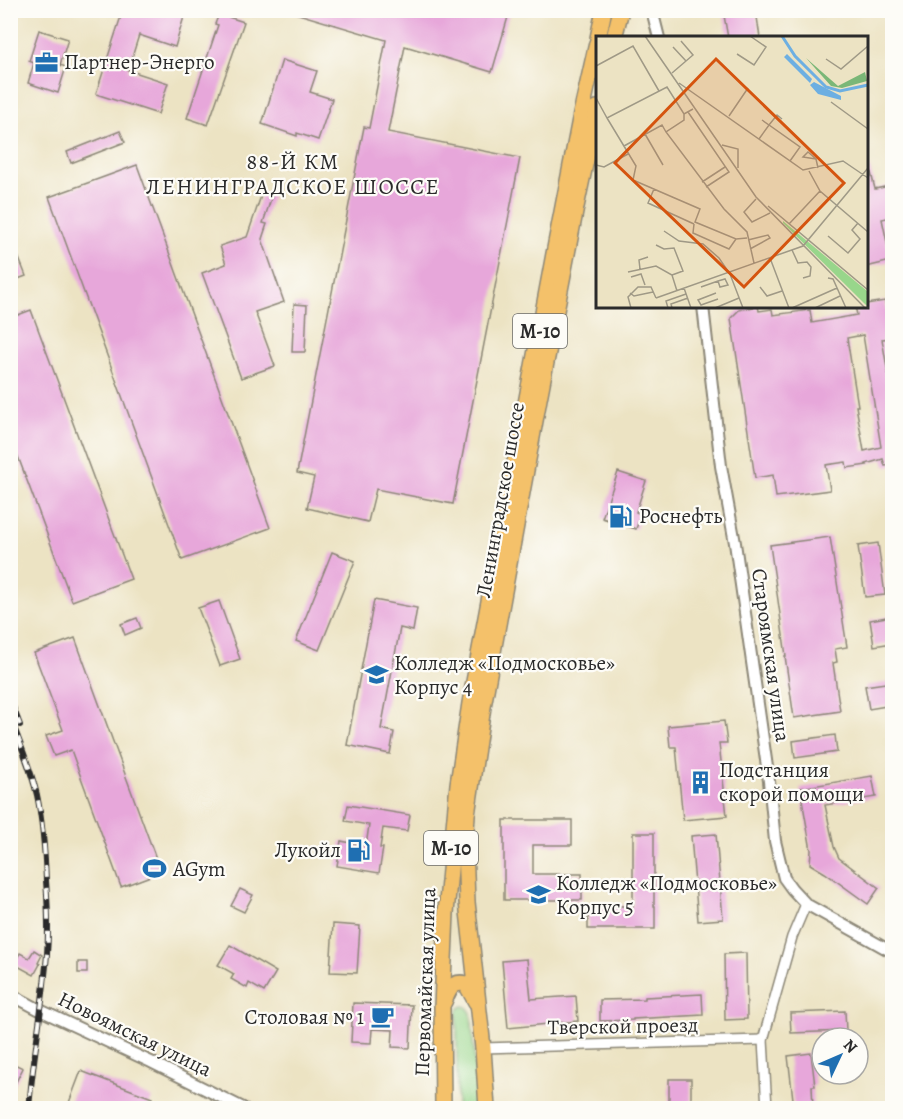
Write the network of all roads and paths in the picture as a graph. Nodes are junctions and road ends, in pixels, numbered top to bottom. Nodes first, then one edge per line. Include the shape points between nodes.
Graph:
1 (604, 10) edge
2 (621, 10) edge
3 (654, 10) edge
4 (598, 36) edge
5 (614, 36) edge
6 (659, 36) edge
7 (596, 47) edge
8 (596, 112) edge
9 (703, 308) edge
10 (458, 784) joint
11 (467, 902) joint
12 (806, 904) junction
13 (892, 952) edge
14 (10, 994) edge
15 (442, 1007) junction
16 (479, 1007) junction
17 (763, 1040) junction
18 (483, 1048) junction
19 (243, 1108) edge
20 (443, 1108) edge
21 (487, 1108) edge
22 (767, 1108) edge

1 - 4 highway
2 - 5 highway
3 - 6 street
7 - 10 highway, Ленинградское шоссе / М-10 via 559,224
8 - 11 highway, Ленинградское шоссе / М-10 via 480,730 466,837
9 - 12 street, Староямская улица via 721,466 770,780 775,841 784,878
10 - 15 highway, Первомайская улица / М-10
11 - 16 highway, Первомайская улица / М-10
12 - 13 street, Староямская улица
12 - 17 street via 792,937
14 - 19 street, Новоямская улица
15 - 16 highway via 449,989 460,982 466,984
15 - 20 highway, Первомайская улица / М-10
16 - 18 highway, Первомайская улица / М-10
17 - 18 street, Тверской проезд
17 - 22 street
18 - 21 highway, Первомайская улица / М-10

